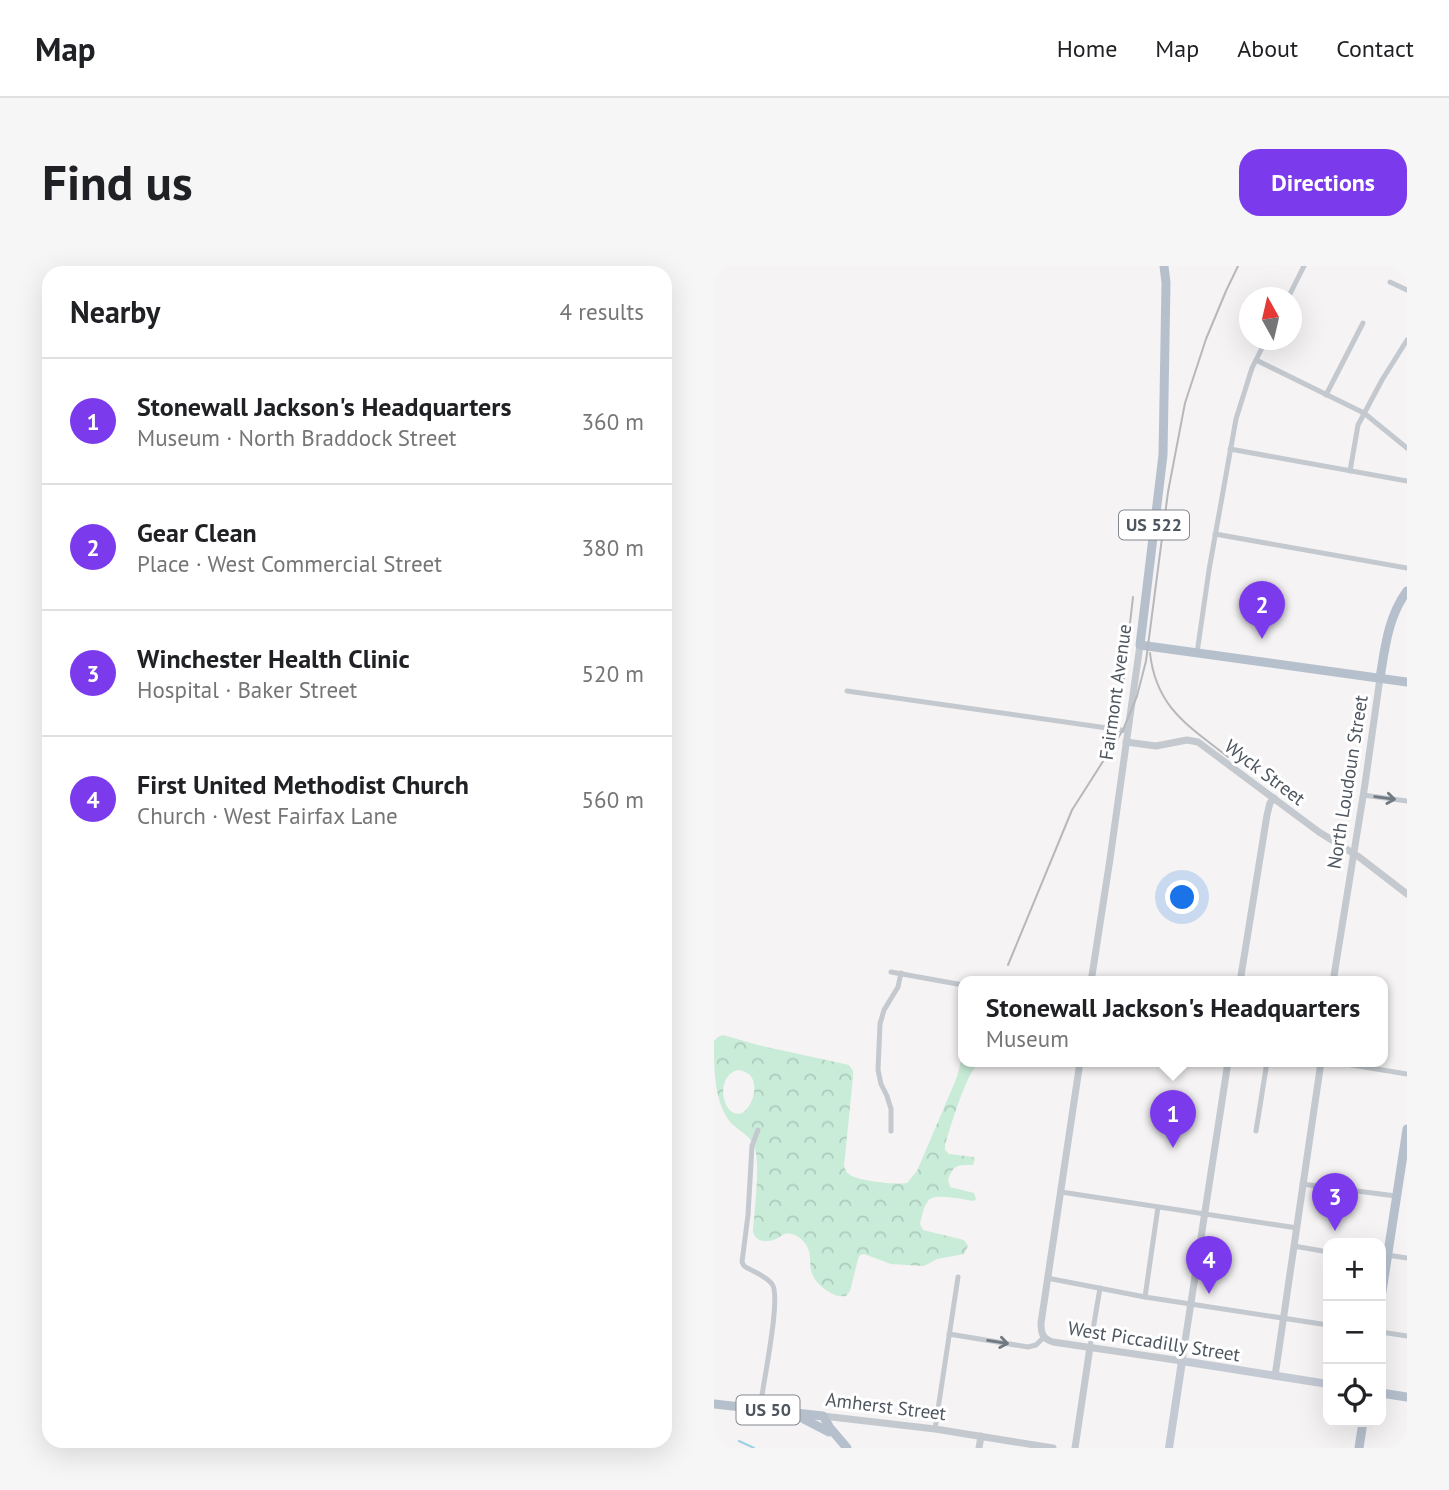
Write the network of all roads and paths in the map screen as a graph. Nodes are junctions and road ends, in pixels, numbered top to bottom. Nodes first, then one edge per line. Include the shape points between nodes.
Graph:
1 (1158, 266) edge
2 (1164, 266) edge
3 (1304, 266) edge
4 (1390, 282) dead end
5 (1294, 287) edge
6 (1407, 290) edge
7 (1166, 301) junction
8 (1363, 323) dead end
9 (1407, 340) edge
10 (1261, 350) edge
11 (1256, 360) junction
12 (1326, 395) junction
13 (1364, 413) junction
14 (1407, 448) edge
15 (1230, 449) junction
16 (1350, 471) junction
17 (1407, 481) edge
18 (1215, 534) junction
19 (1407, 568) edge
20 (1407, 591) edge
21 (1140, 645) junction
22 (1196, 653) junction
23 (1380, 678) junction
24 (1407, 682) edge
25 (847, 691) dead end
26 (1128, 731) junction
27 (1126, 742) junction
28 (1363, 795) junction
29 (1274, 798) junction
30 (1407, 801) edge
31 (1353, 853) junction
32 (1407, 894) edge
33 (891, 972) dead end
34 (901, 973) junction
35 (1092, 976) edge
36 (1241, 976) edge
37 (1334, 976) edge
38 (958, 984) edge
39 (1079, 1067) edge
40 (1227, 1067) edge
41 (1266, 1067) edge
42 (1320, 1067) edge
43 (1364, 1067) edge
44 (1407, 1074) edge
45 (1407, 1129) edge
46 (758, 1130) dead end
47 (891, 1131) dead end
48 (1256, 1131) dead end
49 (1302, 1184) junction
50 (1061, 1192) junction
51 (1396, 1196) junction
52 (1158, 1208) junction
53 (1205, 1214) junction
54 (1297, 1228) junction
55 (1294, 1246) junction
56 (1386, 1248) edge
57 (1323, 1251) edge
58 (1407, 1258) edge
59 (1386, 1259) edge
60 (958, 1277) dead end
61 (1047, 1278) junction
62 (1100, 1289) junction
63 (1145, 1297) junction
64 (1191, 1304) junction
65 (1284, 1318) junction
66 (1323, 1324) edge
67 (1386, 1333) edge
68 (949, 1334) junction
69 (1407, 1336) edge
70 (1044, 1337) junction
71 (1090, 1347) junction
72 (1182, 1361) junction
73 (1275, 1376) junction
74 (1323, 1383) edge
75 (1386, 1394) edge
76 (1407, 1397) edge
77 (714, 1404) edge
78 (760, 1409) junction
79 (790, 1412) junction
80 (823, 1416) junction
81 (1362, 1427) edge
82 (935, 1429) junction
83 (981, 1436) junction
84 (839, 1439) junction
85 (847, 1448) edge
86 (979, 1448) edge
87 (1053, 1448) edge
88 (1075, 1448) edge
89 (1169, 1448) edge
90 (1360, 1448) edge

1 - 7 main road, US 522
2 - 7 main road, US 522
3 - 5 street
4 - 6 street
7 - 21 main road, Fairmont Avenue / US 522 via 1163,456
8 - 12 street
9 - 13 street
10 - 11 street
11 - 12 street
11 - 15 street
12 - 13 street
13 - 14 street
13 - 16 street
15 - 16 street
15 - 18 street
16 - 17 street
18 - 19 street
18 - 22 street
20 - 23 main road, North Loudoun Street via 1390,622
21 - 22 main road
21 - 26 street, Fairmont Avenue
22 - 23 main road
23 - 24 main road
23 - 28 street, North Loudoun Street
25 - 26 street
26 - 27 street, Fairmont Avenue
27 - 29 street, Wyck Street via 1156,746 1198,742
27 - 35 street, Fairmont Avenue
28 -> 30 street
28 - 31 street, North Loudoun Street
29 - 31 street, Wyck Street
29 - 36 street via 1267,815
31 - 32 street, Wyck Street
31 - 37 street, North Loudoun Street
33 - 34 street
34 - 38 street
34 - 47 street via 880,1024 878,1070 890,1101
39 - 50 street
40 - 53 street
41 - 48 street
42 - 49 street
43 - 44 street
45 - 51 main road
46 - 78 street via 752,1146 741,1262 775,1290
49 - 51 street
49 - 54 street
50 - 52 street
50 - 61 street
51 - 56 main road
52 - 53 street
52 - 63 street
53 - 54 street
53 - 64 street
54 - 55 street
55 - 57 street
55 - 65 street
58 - 59 street
60 - 68 street
61 - 62 street
61 - 70 street via 1041,1323
62 - 63 street
62 - 71 street
63 - 64 street
64 - 65 street
64 - 72 street
65 - 66 street
65 - 73 street
67 - 69 street
68 -> 70 street, West Piccadilly Street via 1028,1347
68 - 82 street
70 - 71 street, West Piccadilly Street
71 - 72 street, West Piccadilly Street
71 - 88 street
72 - 73 main road, West Piccadilly Street
72 - 89 main road
73 - 74 main road, West Piccadilly Street
75 - 76 main road
77 - 78 main road, Amherst Street / US 50
78 - 79 main road, Amherst Street / US 50
79 - 80 main road, Amherst Street / US 50
79 - 84 main road, US 50
80 - 82 street, Amherst Street
80 - 84 main road, US 50
81 - 90 main road
82 - 83 street, Amherst Street
83 - 86 street
83 - 87 street, Amherst Street
84 - 85 main road, US 50

